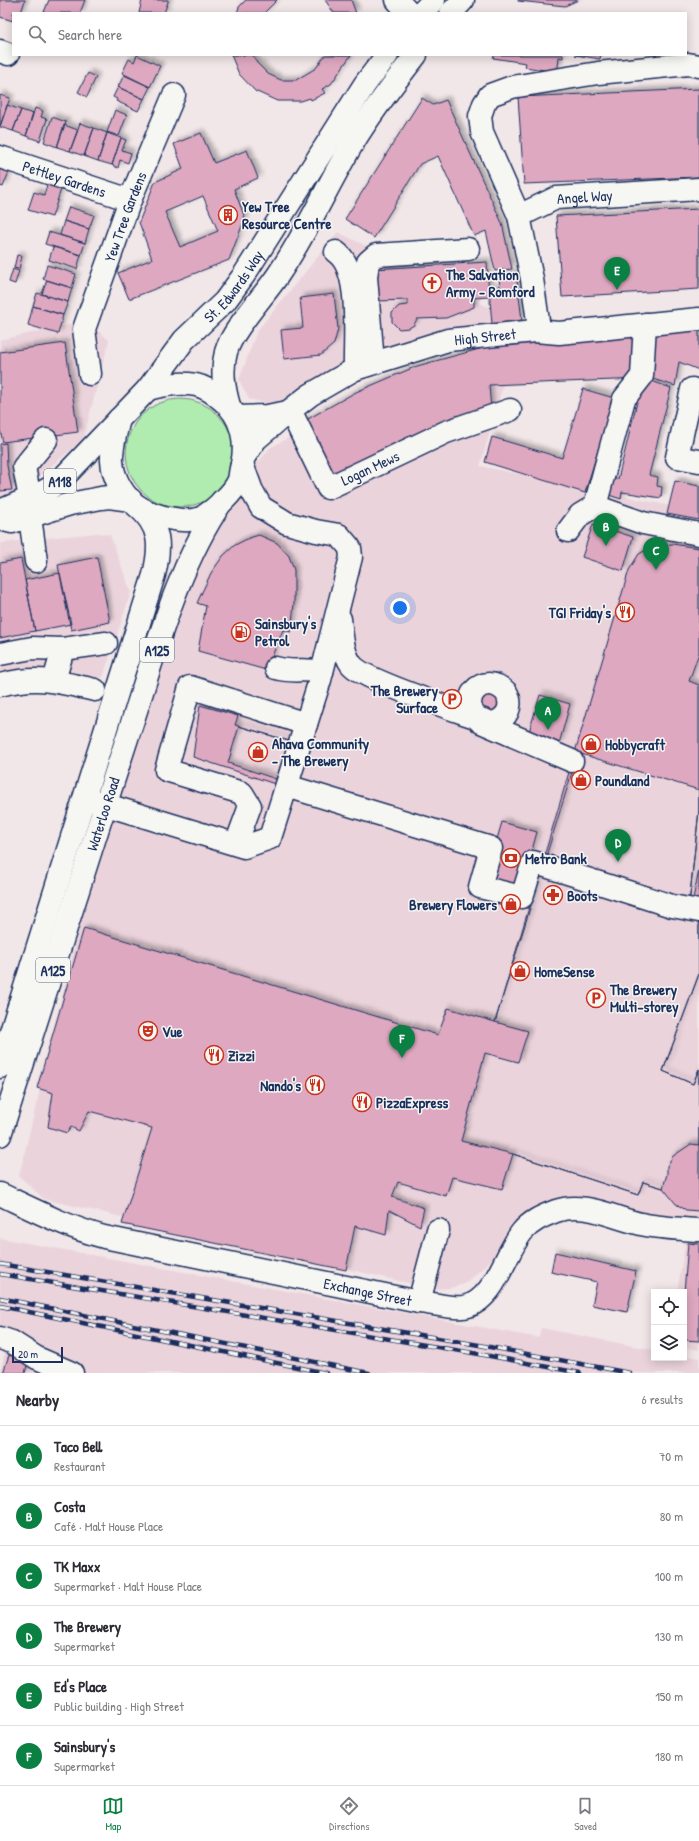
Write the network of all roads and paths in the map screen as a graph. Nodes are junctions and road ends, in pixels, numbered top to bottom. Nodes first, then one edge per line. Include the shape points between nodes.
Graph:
1 (397, 0) edge
2 (434, 0) edge
3 (463, 0) edge
4 (408, 12) edge
5 (422, 12) edge
6 (452, 12) edge
7 (386, 56) edge
8 (415, 56) edge
9 (699, 66) edge
10 (174, 95) dead end
11 (0, 157) edge
12 (699, 189) edge
13 (130, 200) junction
14 (519, 216) junction
15 (468, 249) dead end
16 (336, 252) dead end
17 (699, 319) edge
18 (645, 324) junction
19 (535, 331) junction
20 (364, 366) junction
21 (90, 374) dead end
22 (148, 388) junction
23 (692, 389) dead end
24 (510, 410) dead end
25 (233, 411) junction
26 (288, 412) junction
27 (119, 419) junction
28 (46, 440) dead end
29 (243, 460) junction
30 (699, 461) edge
31 (222, 501) junction
32 (134, 503) junction
33 (595, 506) junction
34 (30, 508) junction
35 (0, 511) edge
36 (0, 519) edge
37 (568, 531) dead end
38 (699, 534) edge
39 (36, 562) dead end
40 (339, 610) junction
41 (106, 643) dead end
42 (63, 649) junction
43 (0, 654) edge
44 (276, 668) dead end
45 (322, 672) junction
46 (54, 681) junction
47 (0, 685) edge
48 (95, 690) dead end
49 (306, 724) junction
50 (572, 761) dead end
51 (287, 786) junction
52 (95, 802) junction
53 (236, 844) junction
54 (699, 911) edge
55 (0, 1067) edge
56 (0, 1135) edge
57 (0, 1194) edge
58 (438, 1230) dead end
59 (699, 1230) edge
60 (419, 1302) junction
61 (0, 1338) edge
62 (72, 1373) edge

1 - 4 street
2 - 5 street
3 - 6 street
7 - 22 street, St. Edwards Way via 331,136 244,275 225,301 184,340
8 - 25 street, St. Edwards Way via 352,145 279,274 232,339 226,352 224,388
9 - 14 street via 688,64 598,73 512,87 490,94 480,116 482,132
10 - 13 street, Yew Tree Gardens
11 - 13 street, Pettley Gardens
12 - 14 street, Angel Way via 556,198
13 - 21 street, Yew Tree Gardens via 84,329
14 - 19 street via 538,321
15 - 20 street via 376,255 368,262
16 - 20 street via 347,264
17 - 18 street, High Street
18 - 19 street, High Street via 559,333
18 - 33 street via 642,376 624,400
19 - 20 street, High Street via 448,340
20 - 26 street, High Street via 314,392
22 - 25 street via 173,383 196,385 212,391
22 - 27 street
23 - 30 street via 677,457
24 - 26 street, Logan Mews via 446,432 328,488
25 - 26 street, High Street via 267,416
25 - 29 street via 244,438
26 - 29 street, High Street via 256,439
27 - 32 street via 112,460 117,483
27 - 34 street, A118 via 57,484
28 - 34 street via 24,466
29 - 31 street via 239,480
29 - 40 street via 252,491 261,507 287,523 339,535 350,548 351,557
31 - 32 street via 202,517 178,520 149,512
31 - 52 street, Waterloo Road / A125 via 204,528 181,576
32 - 34 street, A118 via 109,497
32 - 52 street, Waterloo Road / A125 via 149,517 156,532 158,561
33 - 37 street via 580,515
33 - 38 street via 643,523
34 - 35 street, A118
34 - 36 street, A118 via 12,522
34 - 39 street
40 - 45 street
40 - 50 street via 344,648 352,665 367,676 475,717 480,719 492,723 502,719 510,705 506,692 495,684 486,684 473,692 470,709 476,717 481,722
41 - 42 street
42 - 43 street via 32,648
42 - 46 street
44 - 45 street
45 - 49 street
46 - 47 street via 17,681
46 - 48 street
49 - 51 street
49 - 53 street via 190,687 166,770 242,793 250,806
51 - 53 street via 270,838 244,847
51 - 54 street via 491,848 480,887 522,897 533,862 672,906
52 - 53 street
52 - 55 street, Waterloo Road / A125
52 - 56 street, Waterloo Road / A125
57 - 60 street, Exchange Street via 81,1231
58 - 60 street
59 - 60 street, Exchange Street via 642,1224 574,1208 557,1211 532,1222 522,1232 491,1286 472,1304 457,1307
61 - 62 street

